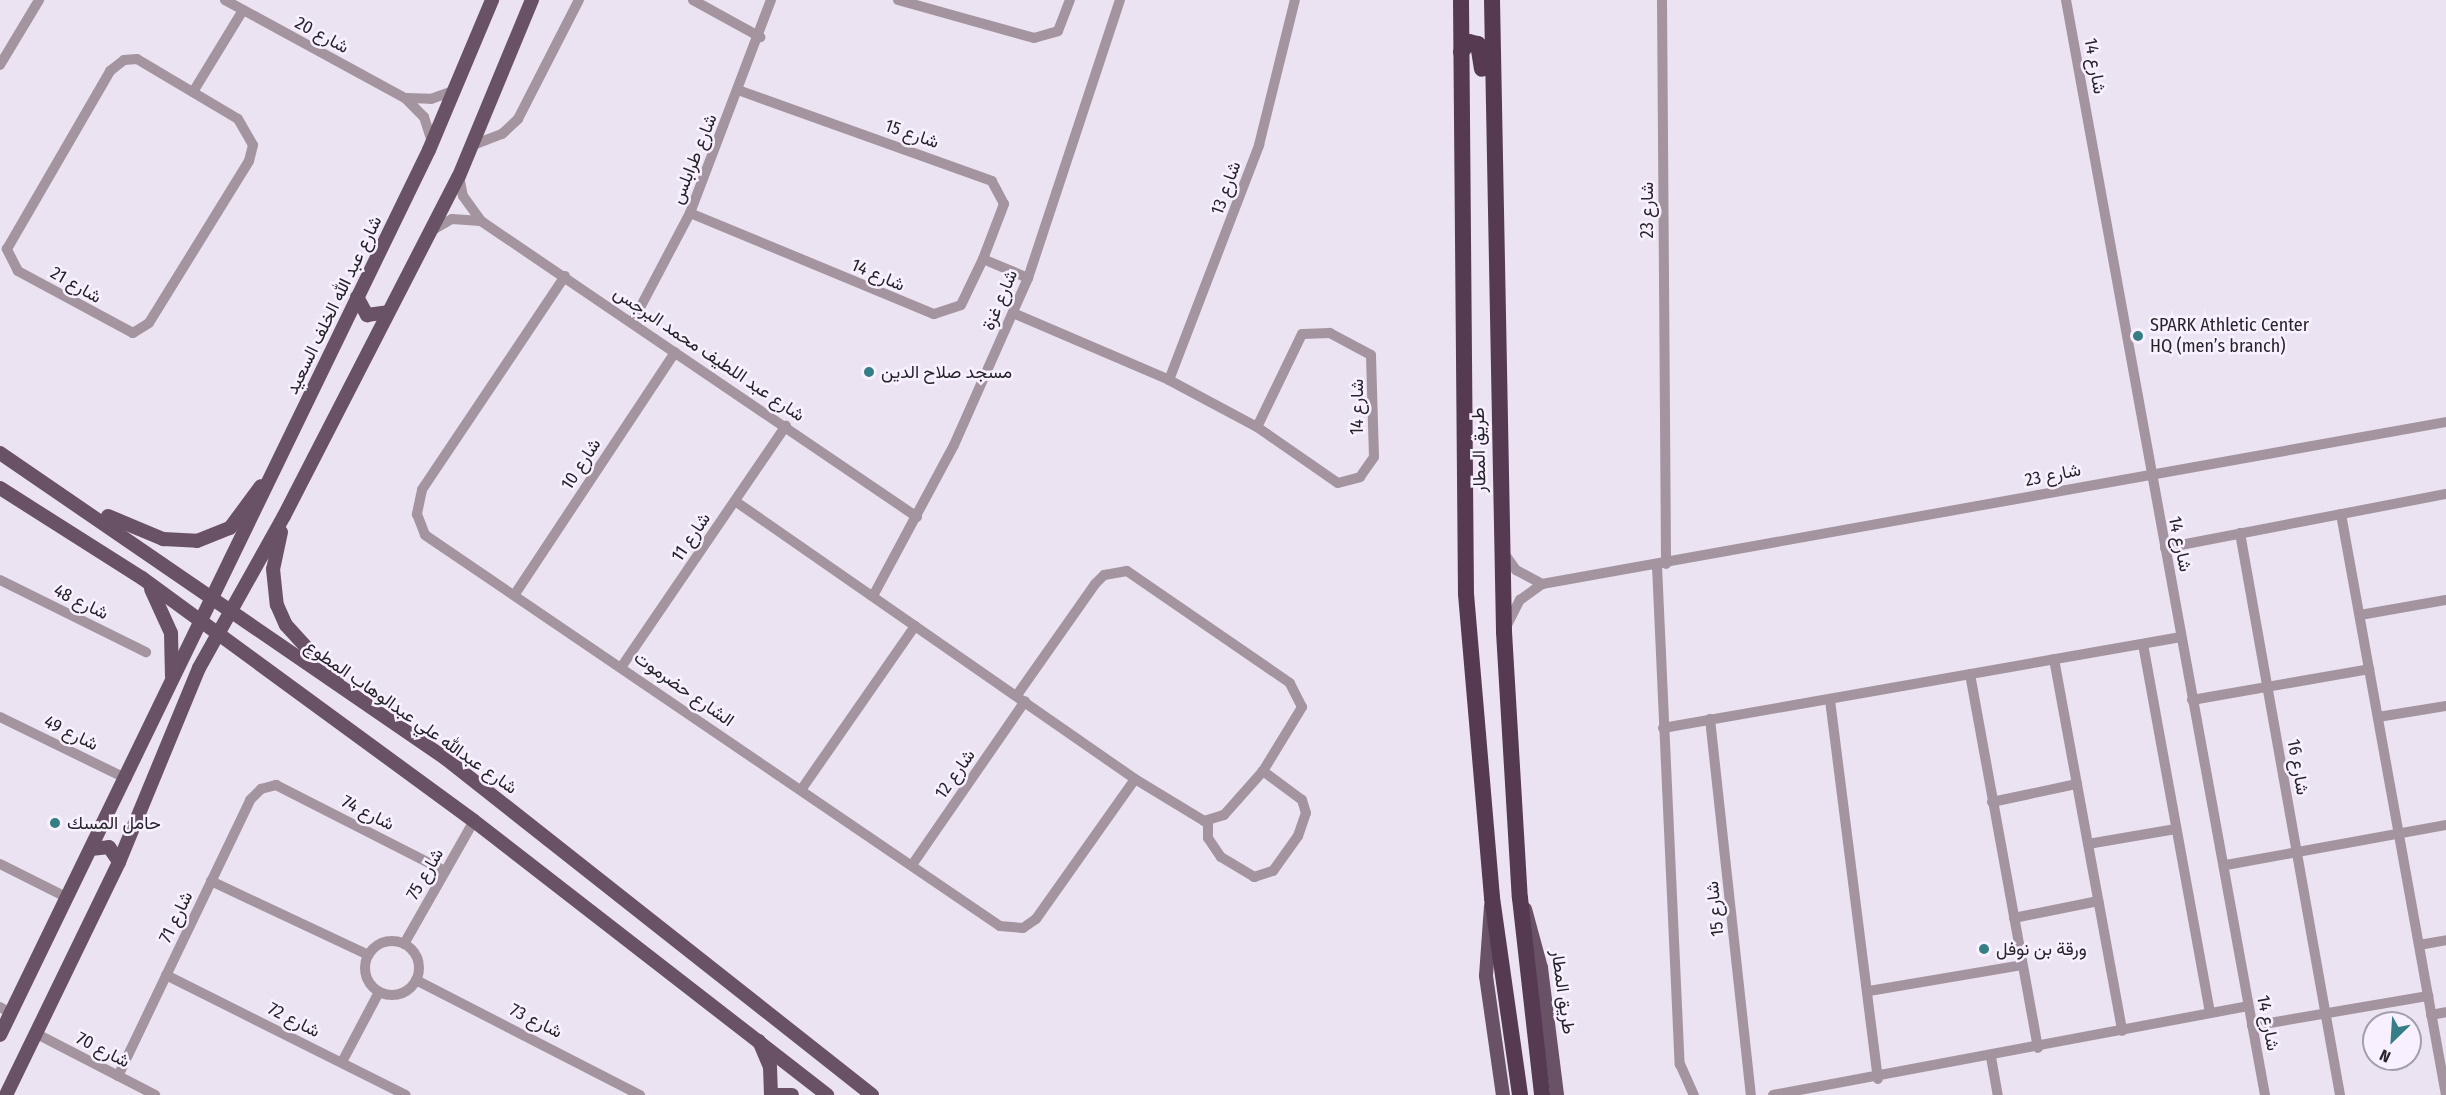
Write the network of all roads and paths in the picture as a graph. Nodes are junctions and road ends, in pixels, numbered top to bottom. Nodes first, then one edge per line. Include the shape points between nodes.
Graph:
1 (39, 0) edge
2 (225, 0) edge
3 (492, 0) edge
4 (532, 0) edge
5 (579, 0) edge
6 (693, 0) edge
7 (771, 0) edge
8 (898, 0) edge
9 (1070, 0) edge
10 (1120, 0) edge
11 (1295, 0) edge
12 (1461, 0) edge
13 (1492, 0) edge
14 (1662, 0) edge
15 (2066, 0) edge
16 (243, 10) junction
17 (760, 37) junction
18 (1461, 52) junction
19 (0, 65) edge
20 (456, 90) junction
21 (740, 91) junction
22 (193, 92) junction
23 (405, 98) junction
24 (432, 142) junction
25 (473, 145) junction
26 (459, 176) junction
27 (690, 213) junction
28 (1493, 218) junction
29 (481, 221) junction
30 (431, 232) junction
31 (983, 260) junction
32 (565, 276) junction
33 (1028, 278) junction
34 (357, 297) junction
35 (388, 312) junction
36 (1013, 314) junction
37 (632, 323) junction
38 (675, 352) junction
39 (1169, 380) junction
40 (2446, 422) edge
41 (786, 426) junction
42 (1257, 426) junction
43 (0, 453) edge
44 (278, 463) junction
45 (2148, 474) junction
46 (0, 488) edge
47 (2446, 494) edge
48 (72, 498) junction
49 (735, 501) junction
50 (2342, 514) junction
51 (284, 516) junction
52 (917, 517) junction
53 (2240, 533) junction
54 (1500, 547) junction
55 (2165, 548) junction
56 (1661, 565) junction
57 (142, 578) junction
58 (0, 580) edge
59 (1542, 584) junction
60 (515, 594) junction
61 (873, 597) junction
62 (214, 599) junction
63 (2446, 600) edge
64 (231, 611) junction
65 (2360, 615) junction
66 (202, 622) junction
67 (915, 626) junction
68 (1504, 632) junction
69 (218, 634) junction
70 (2181, 637) junction
71 (2143, 644) junction
72 (146, 652) dead end
73 (2054, 659) junction
74 (622, 666) junction
75 (2369, 669) junction
76 (1970, 674) junction
77 (2267, 687) junction
78 (169, 689) junction
79 (343, 690) junction
80 (1021, 698) junction
81 (1830, 700) junction
82 (2192, 700) junction
83 (2446, 706) edge
84 (0, 717) edge
85 (2378, 717) junction
86 (1710, 719) junction
87 (1663, 728) junction
88 (1263, 771) junction
89 (127, 779) junction
90 (1135, 779) junction
91 (2077, 784) junction
92 (276, 785) joint
93 (801, 790) junction
94 (1992, 802) junction
95 (474, 821) junction
96 (1208, 822) junction
97 (2446, 825) edge
98 (2176, 829) junction
99 (2398, 834) junction
100 (2088, 844) junction
101 (92, 849) junction
102 (2296, 853) junction
103 (119, 862) junction
104 (0, 864) edge
105 (2226, 865) junction
106 (912, 866) junction
107 (445, 871) junction
108 (211, 881) junction
109 (68, 898) junction
110 (1492, 898) junction
111 (1520, 898) junction
112 (2098, 901) junction
113 (2014, 918) junction
114 (2446, 940) edge
115 (404, 944) junction
116 (2419, 945) junction
117 (368, 955) junction
118 (2022, 965) junction
119 (166, 975) junction
120 (416, 980) junction
121 (1869, 991) junction
122 (380, 992) junction
123 (2428, 996) junction
124 (2248, 1006) junction
125 (6, 1010) edge
126 (2446, 1012) edge
127 (2210, 1013) junction
128 (2326, 1013) junction
129 (2431, 1015) junction
130 (2252, 1026) junction
131 (2122, 1031) junction
132 (37, 1034) junction
133 (0, 1035) edge
134 (758, 1040) junction
135 (2038, 1047) junction
136 (1990, 1057) junction
137 (342, 1062) junction
138 (19, 1069) junction
139 (0, 1074) edge
140 (118, 1076) junction
141 (1878, 1079) junction
142 (3, 1094) edge
143 (155, 1095) edge
144 (406, 1095) edge
145 (640, 1095) edge
146 (771, 1095) edge
147 (777, 1095) edge
148 (792, 1095) edge
149 (826, 1095) edge
150 (872, 1095) edge
151 (1503, 1095) edge
152 (1520, 1095) edge
153 (1542, 1095) edge
154 (1557, 1095) edge
155 (1694, 1095) edge
156 (1751, 1095) edge
157 (1773, 1095) edge
158 (1998, 1095) edge
159 (2265, 1095) edge
160 (2340, 1095) edge
161 (2446, 1095) edge

1 - 19 street
2 - 16 street, شارع 20
3 - 20 main road, شارع عبد الله الخلف السعيد
4 - 25 main road
5 - 25 street via 518,119 502,134
6 - 17 street
7 - 17 street, شارع طرابلس
8 - 9 street via 1034,38 1058,31
10 - 33 street, شارع غزة
11 - 39 street, شارع 13 via 1259,145
12 - 18 highway, طريق المطار
13 - 28 highway, طريق المطار
14 - 56 street, شارع 23
15 - 45 street, شارع 14
16 - 22 street
16 - 23 street, شارع 20
17 - 21 street, شارع طرابلس
18 - 28 highway via 1472,41 1481,48 1485,177
18 - 110 highway, طريق المطار via 1466,594
20 - 23 street, شارع 20 via 431,99
20 - 24 main road, شارع عبد الله الخلف السعيد
21 - 27 street, شارع طرابلس
21 - 31 street, شارع 15 via 992,182 1004,204
22 - 22 street, شارع 21 via 138,59 118,64 9,241 10,264 120,330 145,328 253,153 251,136 238,119
23 - 24 street, شارع 20 via 424,117
24 - 34 main road, شارع عبد الله الخلف السعيد
25 - 26 main road
26 - 29 street, شارع عبد اللطيف محمد البرجس via 463,196
26 - 30 main road
27 - 31 street, شارع 14 via 934,314 961,305
27 - 37 street, شارع طرابلس
28 - 54 highway, طريق المطار
29 - 30 street via 452,219
29 - 32 street, شارع عبد اللطيف محمد البرجس
30 - 35 main road
31 - 33 street
32 - 37 street, شارع عبد اللطيف محمد البرجس
32 - 60 street, الشارع حضرموت via 417,506 425,535
33 - 36 street, شارع غزة
34 - 35 main road via 367,315
34 - 44 main road, شارع عبد الله الخلف السعيد
35 - 51 main road
36 - 39 street, شارع 14
36 - 52 street, شارع غزة
37 - 38 street, شارع عبد اللطيف محمد البرجس
38 - 41 street, شارع عبد اللطيف محمد البرجس
38 - 60 street, شارع 10
39 - 42 street, شارع 14
40 - 45 street, شارع 23
41 - 49 street, شارع 11
41 - 52 street, شارع عبد اللطيف محمد البرجس
42 - 42 street, شارع 14 via 1338,483 1360,477 1374,457 1371,355 1330,333 1302,334
43 - 48 main road, شارع عبدالله علي عبدالوهاب المطوع
44 - 48 main road via 230,528 197,541 178,543 140,532
44 - 62 main road, شارع عبد الله الخلف السعيد
45 - 55 street, شارع 14
45 - 56 street, شارع 23
46 - 57 main road
47 - 50 street
48 - 62 main road, شارع عبدالله علي عبدالوهاب المطوع
49 - 61 street
49 - 74 street, شارع 11
50 - 53 street
50 - 65 street
51 - 64 main road
51 - 79 main road via 273,569 277,605 286,625
52 - 61 street, شارع غزة
53 - 55 street
53 - 77 street, شارع 16
54 - 59 street via 1516,570
54 - 68 highway, طريق المطار
55 - 70 street, شارع 14
56 - 59 street, شارع 23
56 - 87 street
57 - 66 main road
57 - 78 main road via 171,633
58 - 72 street, شارع 48
59 - 68 street, شارع 23 via 1520,600
60 - 74 street, الشارع حضرموت
61 - 67 street
62 - 64 main road, شارع عبدالله علي عبدالوهاب المطوع
62 - 66 main road, شارع عبد الله الخلف السعيد
63 - 65 street
64 - 69 main road
64 - 79 main road, شارع عبدالله علي عبدالوهاب المطوع
65 - 75 street
66 - 69 main road
66 - 78 main road, شارع عبد الله الخلف السعيد
67 - 80 street
67 - 93 street
68 - 111 highway, طريق المطار
69 - 95 main road
69 - 103 main road via 168,735
70 - 71 street
70 - 82 street, شارع 14
71 - 73 street
71 - 98 street
73 - 76 street
73 - 91 street
74 - 93 street, الشارع حضرموت
75 - 77 street
75 - 85 street
76 - 81 street
76 - 94 street
77 - 82 street
77 - 102 street, شارع 16
78 - 89 main road, شارع عبد الله الخلف السعيد
79 - 150 main road, شارع عبدالله علي عبدالوهاب المطوع via 446,758
80 - 88 street via 1095,584 1104,575 1127,571 1297,691 1300,712
80 - 90 street
80 - 106 street, شارع 12
81 - 86 street
81 - 121 street
82 - 105 street, شارع 14
83 - 85 street
84 - 89 street, شارع 49
85 - 99 street
86 - 87 street
86 - 156 street, شارع 15
87 - 155 street via 1680,1064
88 - 96 street via 1224,815
88 - 96 street via 1302,800 1306,813 1298,836 1273,871 1254,876 1221,857 1208,838
89 - 101 main road, شارع عبد الله الخلف السعيد
90 - 96 street
90 - 106 street, الشارع حضرموت via 1036,919 1023,928 1000,926
91 - 94 street
91 - 100 street
92 - 107 street, شارع 74
92 - 108 street, شارع 71 via 250,800
93 - 106 street, الشارع حضرموت
94 - 113 street
95 - 107 street, شارع 75
95 - 134 main road
97 - 99 street
98 - 100 street
98 - 127 street
99 - 102 street
99 - 116 street
100 - 112 street
101 - 103 main road via 109,847
101 - 109 main road, شارع عبد الله الخلف السعيد
102 - 105 street
102 - 128 street, شارع 16
103 - 132 main road
104 - 109 street
105 - 124 street, شارع 14
107 - 115 street, شارع 75
108 - 117 street
108 - 119 street, شارع 71
109 - 125 main road, شارع عبد الله الخلف السعيد
110 - 151 main road, طريق المطار via 1486,976
110 - 152 highway, طريق المطار
111 - 153 highway, طريق المطار
111 - 154 main road, طريق المطار via 1541,968
112 - 113 street
112 - 131 street
113 - 118 street
114 - 116 street
115 - 117 street via 383,942
115 - 120 street via 417,960
116 - 123 street
117 - 122 street via 366,976
118 - 121 street
118 - 135 street
119 - 137 street, شارع 72
119 - 140 street, شارع 71
120 - 122 street via 400,993
120 - 145 street, شارع 73
121 - 141 street
122 - 137 street
123 - 128 street
123 - 129 street
124 - 127 street
124 - 130 street, شارع 14
125 - 133 main road, شارع عبد الله الخلف السعيد
126 - 129 street
127 - 131 street
128 - 130 street
128 - 160 street, شارع 16
129 - 161 street
130 - 159 street, شارع 14
131 - 135 street
132 - 138 main road
132 - 140 street, شارع 70
134 - 146 main road via 770,1067
134 - 149 main road
135 - 136 street
136 - 141 street
136 - 158 street
137 - 144 street, شارع 72
138 - 139 main road
138 - 142 main road
140 - 143 street, شارع 70
141 - 157 street
147 - 148 main road

